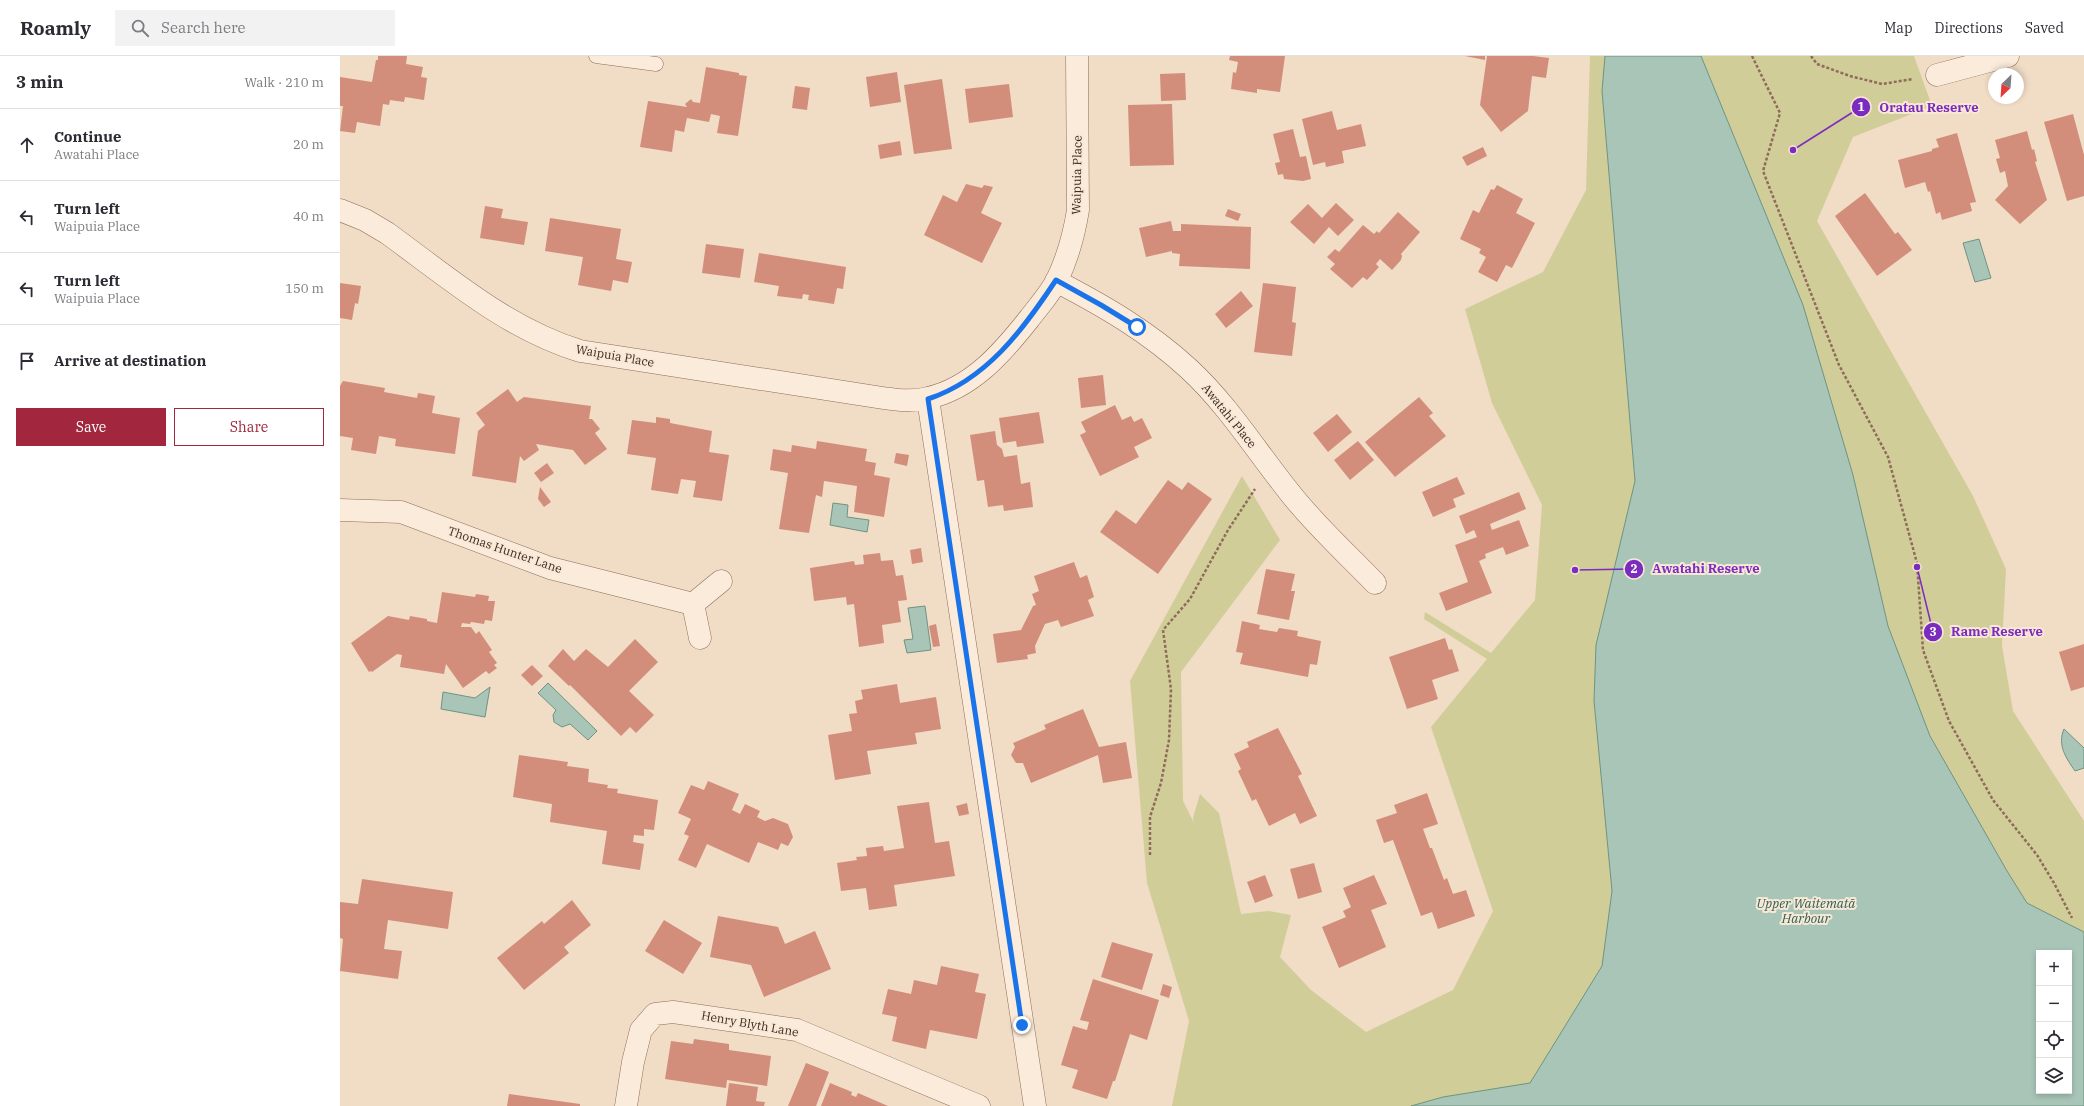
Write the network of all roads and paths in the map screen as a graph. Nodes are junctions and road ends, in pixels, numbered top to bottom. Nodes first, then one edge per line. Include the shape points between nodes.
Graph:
1 (596, 56) edge
2 (1077, 56) edge
3 (1752, 56) edge
4 (1811, 56) edge
5 (2008, 56) edge
6 (656, 64) dead end
7 (1937, 75) joint
8 (340, 210) edge
9 (1056, 280) junction
10 (928, 399) junction
11 (1255, 488) dead end
12 (340, 510) edge
13 (721, 581) dead end
14 (1375, 582) dead end
15 (693, 604) junction
16 (700, 638) dead end
17 (1150, 855) dead end
18 (2072, 918) dead end
19 (626, 1106) edge
20 (979, 1106) edge
21 (1034, 1106) edge

1 - 6 lane
2 - 9 street, Waipuia Place via 1078,210 1074,234
3 - 18 path via 1780,113 1762,171 1839,365 1888,457 1917,563 1923,650 1949,721 1993,800 2037,855
4 - 7 path via 1817,64 1882,84
5 - 7 street
8 - 10 street, Waipuia Place via 365,220 387,233 513,323 557,344 580,351 883,398 904,401
9 - 10 street, Waipuia Place via 1022,327 986,367 968,381
9 - 14 street, Awatahi Place via 1137,327 1165,347 1190,370 1214,395 1290,494
10 - 21 street
11 - 17 path via 1228,530 1190,599 1163,630 1171,689 1169,740 1161,783 1150,817
12 - 15 street, Thomas Hunter Lane via 401,512 550,568
13 - 15 street
15 - 16 street
19 - 20 street, Henry Blyth Lane via 640,1030 655,1014 673,1012 797,1030

